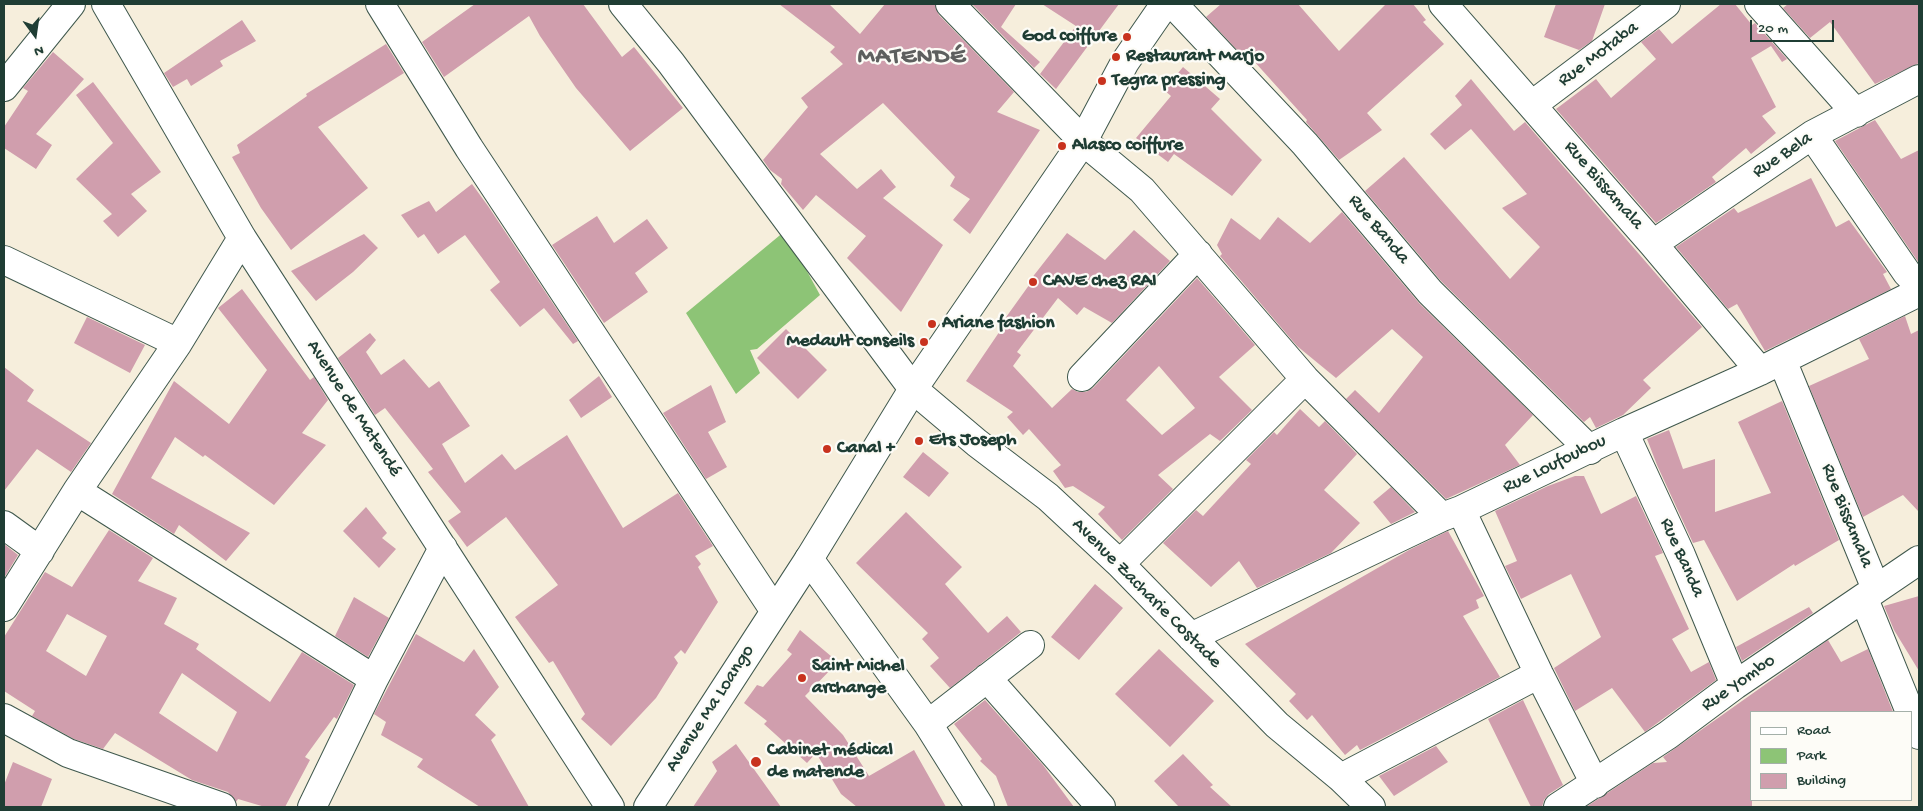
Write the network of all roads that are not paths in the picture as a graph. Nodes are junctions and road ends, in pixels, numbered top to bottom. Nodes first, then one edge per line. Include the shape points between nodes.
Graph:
1 (71, 4) edge
2 (106, 4) edge
3 (380, 4) edge
4 (623, 4) edge
5 (950, 4) edge
6 (1165, 4) edge
7 (1173, 4) edge
8 (1443, 4) edge
9 (1666, 4) edge
10 (1759, 4) edge
11 (1919, 79) edge
12 (4, 87) edge
13 (1532, 105) junction
14 (1856, 113) junction
15 (1812, 135) junction
16 (1083, 141) junction
17 (242, 238) junction
18 (1653, 244) junction
19 (1198, 254) junction
20 (4, 260) edge
21 (1919, 285) edge
22 (1919, 292) edge
23 (178, 343) junction
24 (1771, 365) junction
25 (1082, 377) dead end
26 (1305, 379) junction
27 (913, 388) junction
28 (1624, 432) junction
29 (1590, 450) junction
30 (77, 491) junction
31 (1452, 514) junction
32 (4, 525) edge
33 (443, 548) junction
34 (40, 551) junction
35 (809, 559) junction
36 (1919, 560) edge
37 (1120, 564) junction
38 (1870, 594) junction
39 (4, 608) edge
40 (774, 610) junction
41 (1190, 637) junction
42 (1030, 645) dead end
43 (1539, 674) junction
44 (988, 678) junction
45 (374, 679) junction
46 (1735, 685) junction
47 (1910, 711) edge
48 (4, 718) edge
49 (1913, 719) edge
50 (928, 724) junction
51 (1919, 735) edge
52 (1341, 778) junction
53 (1595, 784) junction
54 (222, 807) edge
55 (312, 807) edge
56 (610, 807) edge
57 (648, 807) edge
58 (980, 807) edge
59 (1101, 807) edge
60 (1371, 807) edge
61 (1558, 807) edge

1 - 12 street
2 - 17 street, Avenue de Matendé
3 - 40 street via 469,148
4 - 27 street, Avenue Zacharie Costade via 671,63
5 - 16 street
6 - 16 street, Avenue Ma Loango via 1125,62
7 - 29 street, Rue Banda via 1304,144 1430,292
8 - 13 street, Rue Bissamala
9 - 13 street, Rue Motaba
10 - 14 street
11 - 14 street, Rue Bela
13 - 18 street, Rue Bissamala
14 - 15 street, Rue Bela
15 - 18 street, Rue Bela
15 - 21 street via 1907,273
16 - 19 street via 1142,190
16 - 27 street, Avenue Ma Loango
17 - 23 street
17 - 33 street, Avenue de Matendé
18 - 24 street, Rue Bissamala
19 - 25 street
19 - 26 street
20 - 23 street
22 - 24 street, Rue Loufoubou
23 - 30 street
24 - 28 street, Rue Loufoubou
24 - 38 street, Rue Bissamala
26 - 31 street
26 - 37 street
27 - 35 street, Avenue Ma Loango
27 - 37 street, Avenue Zacharie Costade via 1048,497
28 - 29 street, Rue Loufoubou
28 - 46 street, Rue Banda via 1681,555
29 - 31 street, Rue Loufoubou
30 - 34 street
30 - 45 street
31 - 41 street, Rue Loufoubou
31 - 43 street
32 - 34 street
33 - 45 street
33 - 56 street, Avenue de Matendé
34 - 39 street
35 - 40 street, Avenue Ma Loango
35 - 50 street
36 - 38 street, Rue Yombo
37 - 41 street, Avenue Zacharie Costade
38 - 46 street, Rue Yombo
38 - 47 street, Rue Bissamala
40 - 57 street, Avenue Ma Loango
41 - 52 street, Avenue Zacharie Costade via 1277,725
42 - 44 street
43 - 52 street
43 - 53 street
44 - 50 street
44 - 59 street
45 - 55 street
46 - 53 street, Rue Yombo
48 - 54 street via 68,753
49 - 51 street
50 - 58 street
52 - 60 street, Avenue Zacharie Costade
53 - 61 street, Rue Yombo

